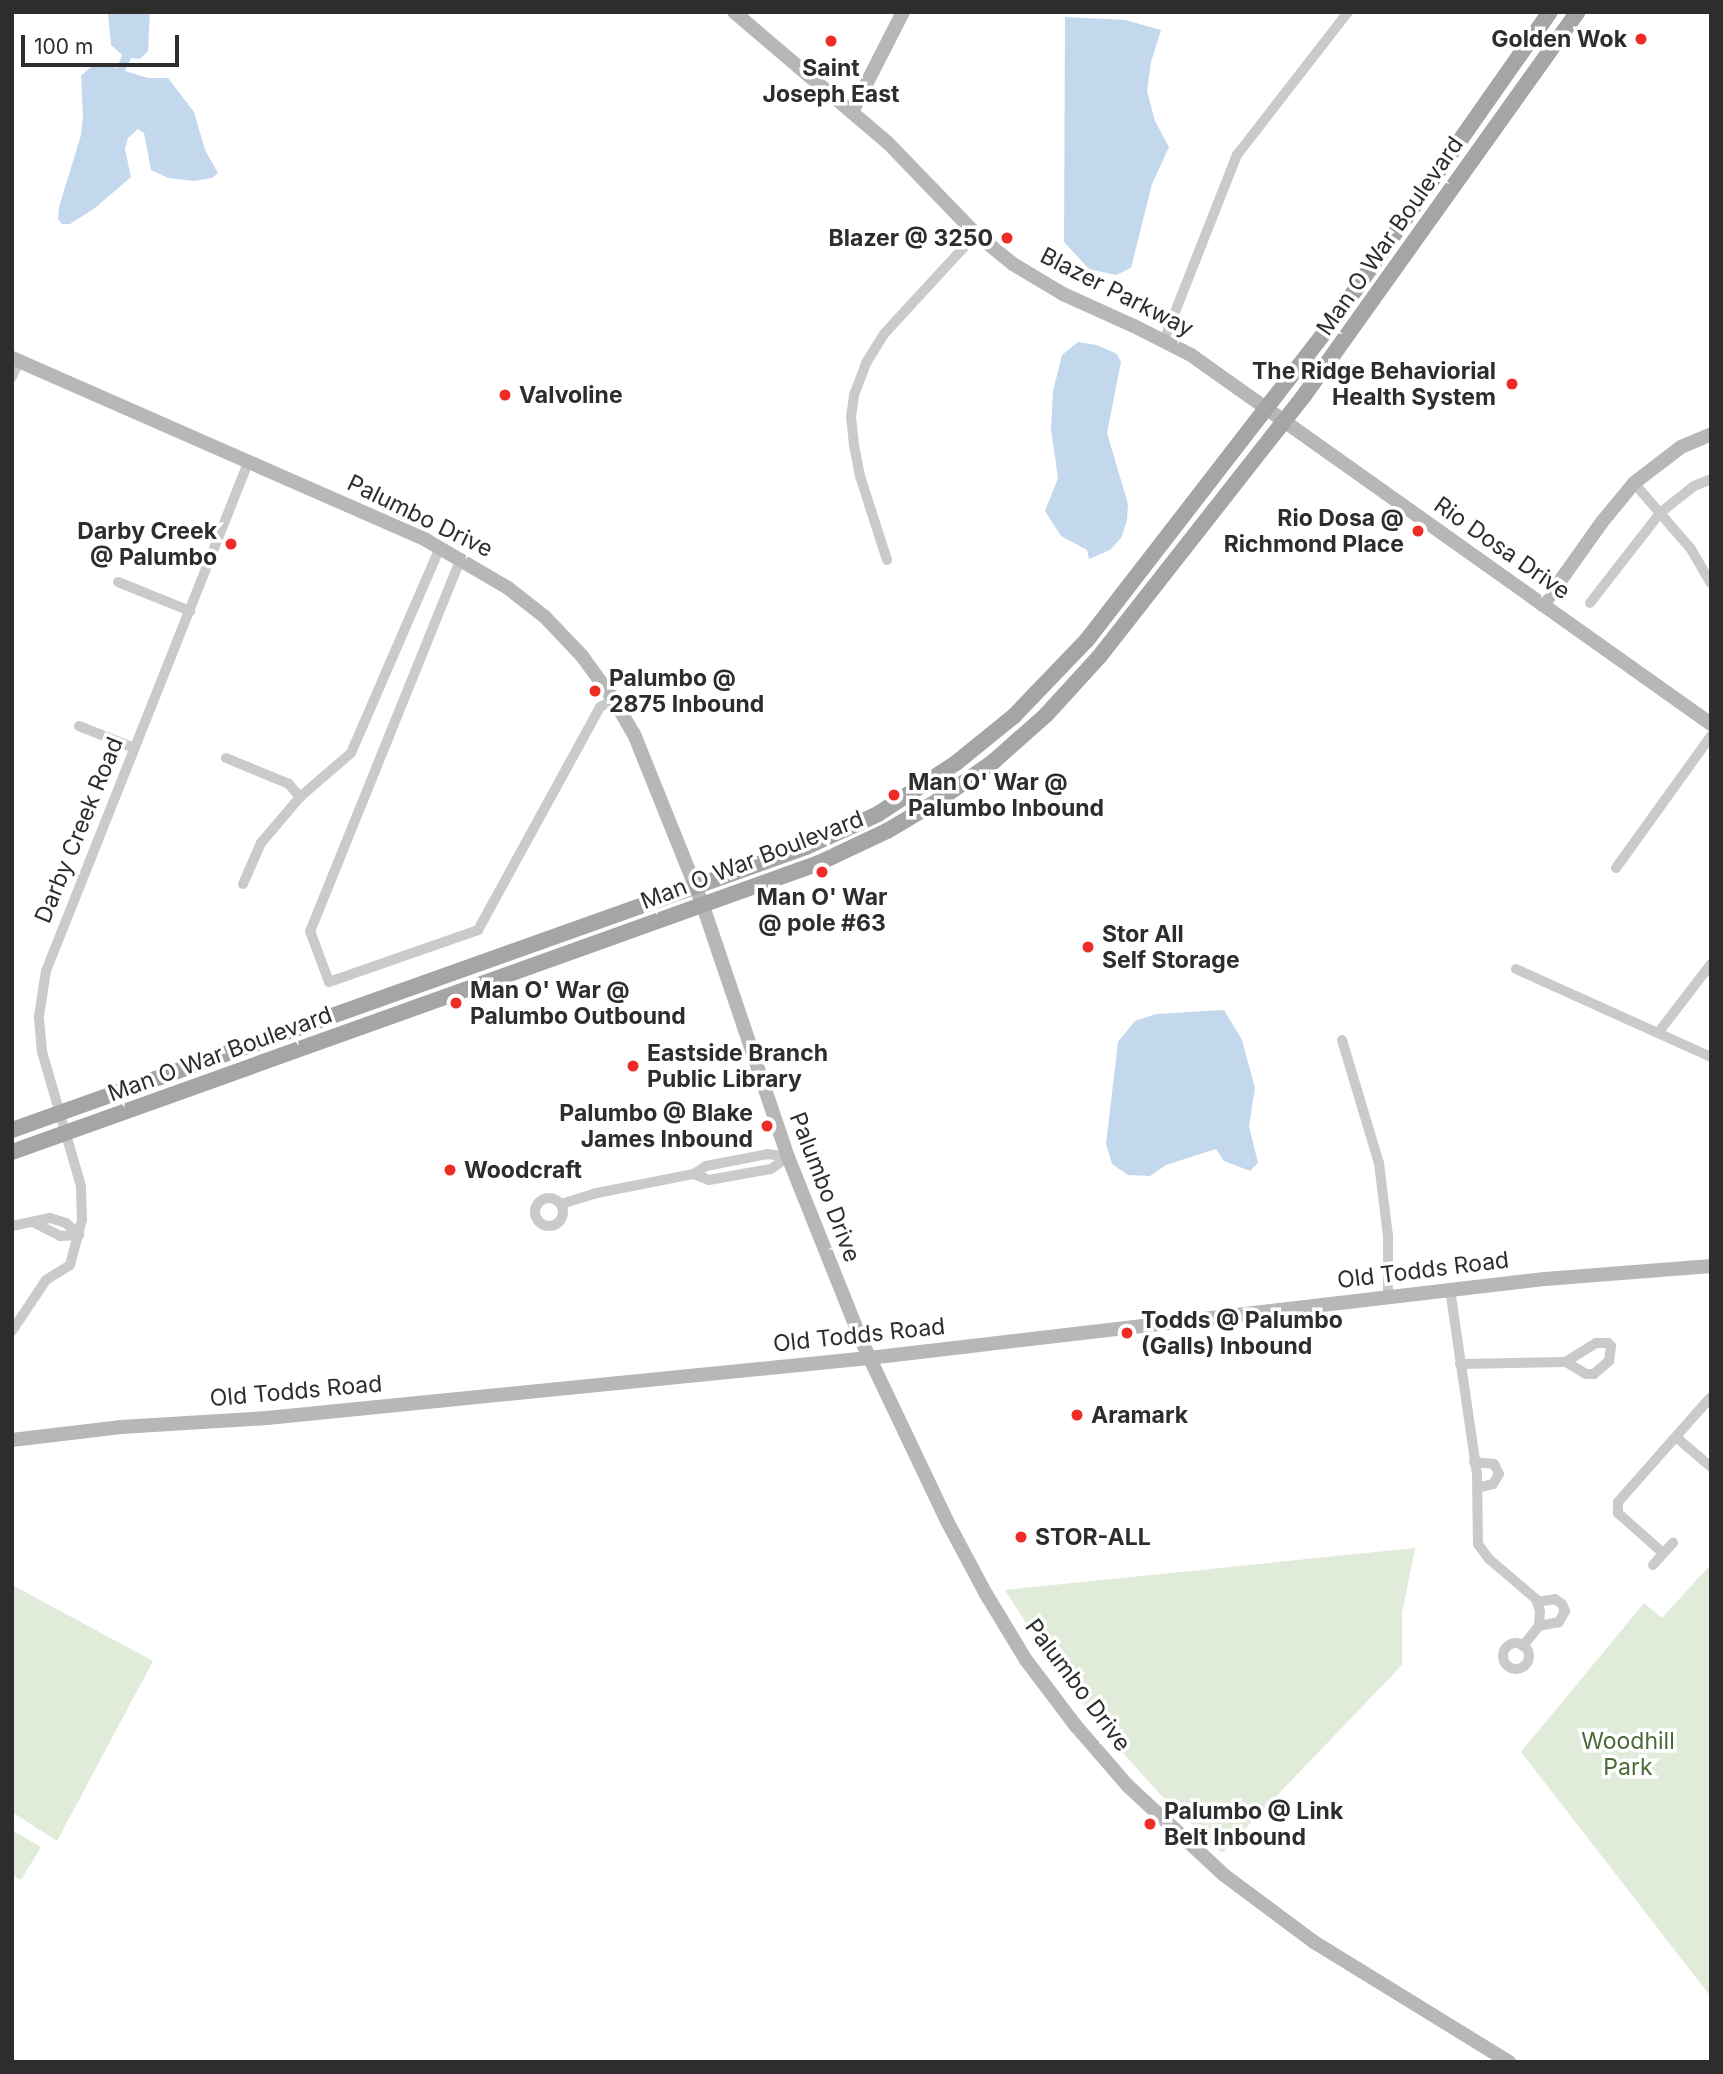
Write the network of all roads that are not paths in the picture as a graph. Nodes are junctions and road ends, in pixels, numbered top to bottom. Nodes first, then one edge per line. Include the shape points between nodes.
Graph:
1 (734, 12) edge
2 (903, 12) edge
3 (1348, 12) edge
4 (1550, 12) edge
5 (1578, 12) edge
6 (852, 112) junction
7 (976, 234) junction
8 (1164, 340) junction
9 (16, 360) edge
10 (12, 377) edge
11 (1266, 410) junction
12 (1284, 422) junction
13 (1711, 434) edge
14 (248, 463) junction
15 (1711, 480) edge
16 (1634, 483) junction
17 (1660, 513) junction
18 (440, 547) junction
19 (461, 558) junction
20 (887, 560) dead end
21 (118, 582) dead end
22 (1711, 583) edge
23 (1590, 603) dead end
24 (1544, 605) junction
25 (190, 611) junction
26 (614, 700) junction
27 (1711, 724) edge
28 (79, 726) dead end
29 (1711, 736) edge
30 (134, 748) junction
31 (226, 758) dead end
32 (300, 797) junction
33 (1616, 868) dead end
34 (243, 884) dead end
35 (696, 887) junction
36 (703, 906) junction
37 (1711, 964) edge
38 (1516, 969) dead end
39 (1658, 1033) junction
40 (1342, 1040) dead end
41 (1711, 1057) edge
42 (59, 1114) junction
43 (12, 1130) edge
44 (65, 1134) junction
45 (12, 1152) edge
46 (788, 1157) junction
47 (561, 1204) dead end
48 (12, 1226) edge
49 (79, 1236) junction
50 (1711, 1266) edge
51 (1450, 1289) junction
52 (1388, 1297) junction
53 (12, 1332) edge
54 (869, 1358) junction
55 (1566, 1362) dead end
56 (1460, 1364) junction
57 (1711, 1397) edge
58 (1676, 1437) junction
59 (12, 1440) edge
60 (1474, 1462) junction
61 (1711, 1467) edge
62 (1478, 1488) junction
63 (1673, 1542) dead end
64 (1663, 1553) junction
65 (1653, 1565) dead end
66 (1537, 1602) junction
67 (1539, 1626) junction
68 (1523, 1646) dead end
69 (1509, 2062) edge

1 - 6 street, Blazer Parkway
2 - 6 street
3 - 8 street via 1237,155
4 - 11 main road, Man O War Boulevard via 1380,257
5 - 12 main road, Man O War Boulevard
6 - 7 street, Blazer Parkway
7 - 8 street, Blazer Parkway via 1046,286
7 - 20 street via 884,334 854,395 853,441
8 - 11 street, Blazer Parkway
9 - 10 street
9 - 14 street, Palumbo Drive
11 - 12 street, Rio Dosa Drive
11 - 35 main road, Man O War Boulevard via 1087,640 989,737 919,790 878,814 806,847
12 - 24 street, Rio Dosa Drive
12 - 36 main road, Man O War Boulevard via 1099,657 1046,715 993,762 876,837
13 - 16 street via 1681,447
14 - 18 street, Palumbo Drive
14 - 25 street, Darby Creek Road
15 - 17 street via 1694,486
16 - 17 street
16 - 24 street
17 - 22 street via 1691,549
17 - 23 street
18 - 19 street, Palumbo Drive
18 - 32 street via 351,753
19 - 26 street, Palumbo Drive via 545,617 582,656
19 - 26 street via 310,931 329,982 478,930 600,707
21 - 25 street
24 - 27 street, Rio Dosa Drive
25 - 30 street, Darby Creek Road
26 - 35 street, Palumbo Drive via 633,730
28 - 30 street
29 - 33 street
30 - 42 street, Darby Creek Road via 52,952 42,992 42,1052
31 - 32 street via 289,784
32 - 34 street via 261,843
35 - 36 street, Palumbo Drive
35 - 42 main road, Man O War Boulevard
36 - 44 main road, Man O War Boulevard
36 - 46 street, Palumbo Drive
37 - 39 street
38 - 39 street
39 - 41 street
40 - 52 street via 1379,1163 1388,1236
42 - 43 main road, Man O War Boulevard
42 - 44 street, Darby Creek Road
44 - 45 main road, Man O War Boulevard
44 - 49 street, Darby Creek Road via 82,1186
46 - 47 street via 771,1168 709,1180 694,1174
46 - 54 street, Palumbo Drive
48 - 49 street via 50,1217 66,1223
49 - 53 street, Darby Creek Road via 70,1265 46,1280
50 - 51 street, Old Todds Road
51 - 52 street, Old Todds Road
51 - 56 street
52 - 54 street, Old Todds Road
54 - 59 street, Old Todds Road
54 - 69 street, Palumbo Drive via 945,1517 1006,1629 1076,1727 1128,1786 1264,1907
55 - 56 street
56 - 60 street
57 - 58 street
58 - 61 street
58 - 64 street via 1616,1508
60 - 62 street
60 - 62 street via 1494,1464 1499,1474 1493,1484
62 - 66 street via 1476,1532 1482,1551
63 - 64 street
64 - 65 street
66 - 67 street
66 - 67 street via 1555,1599 1564,1611 1559,1622
67 - 68 street

